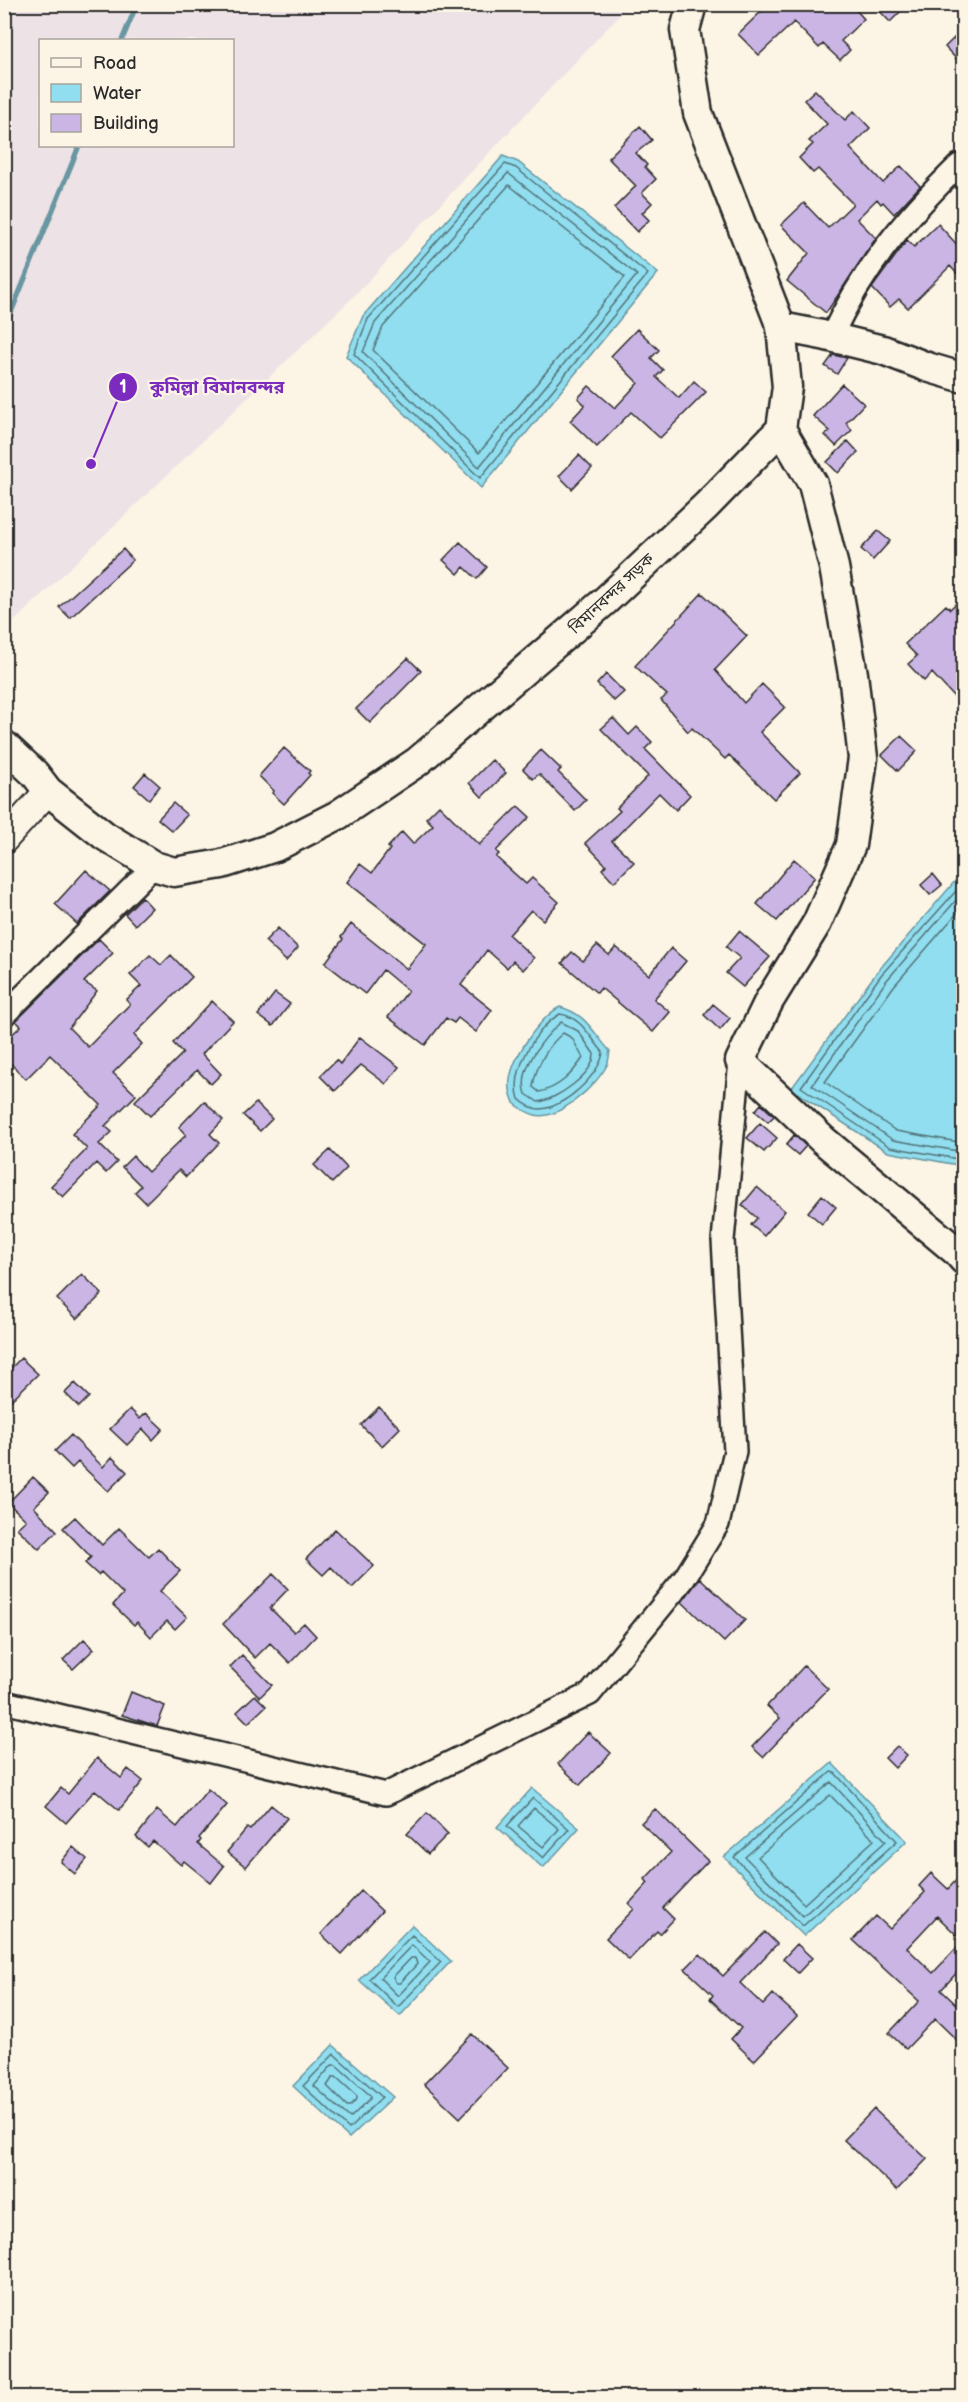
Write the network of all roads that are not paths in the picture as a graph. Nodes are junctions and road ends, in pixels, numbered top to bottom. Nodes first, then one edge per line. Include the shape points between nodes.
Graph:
1 (692, 4) edge
2 (963, 165) edge
3 (781, 327) junction
4 (831, 337) junction
5 (963, 378) edge
6 (781, 429) junction
7 (4, 745) edge
8 (48, 791) junction
9 (4, 840) edge
10 (154, 866) junction
11 (4, 1015) edge
12 (740, 1061) junction
13 (963, 1260) edge
14 (4, 1702) edge

1 - 3 main road via 685,30 698,113
2 - 4 street via 926,197 874,260
3 - 4 main road
3 - 6 main road via 787,387
4 - 5 main road via 883,350
6 - 10 main road, বিমানবন্দর সড়ক via 605,601 417,762 338,815 275,847 222,864 174,872
6 - 12 main road via 813,484 853,674 863,758 851,845 817,923 769,1001
7 - 8 main road, বিমানবন্দর সড়ক
8 - 9 street
8 - 10 main road, বিমানবন্দর সড়ক via 105,836
10 - 11 street
12 - 13 main road via 823,1140
12 - 14 street via 723,1240 735,1451 718,1524 684,1578 590,1694 386,1794

